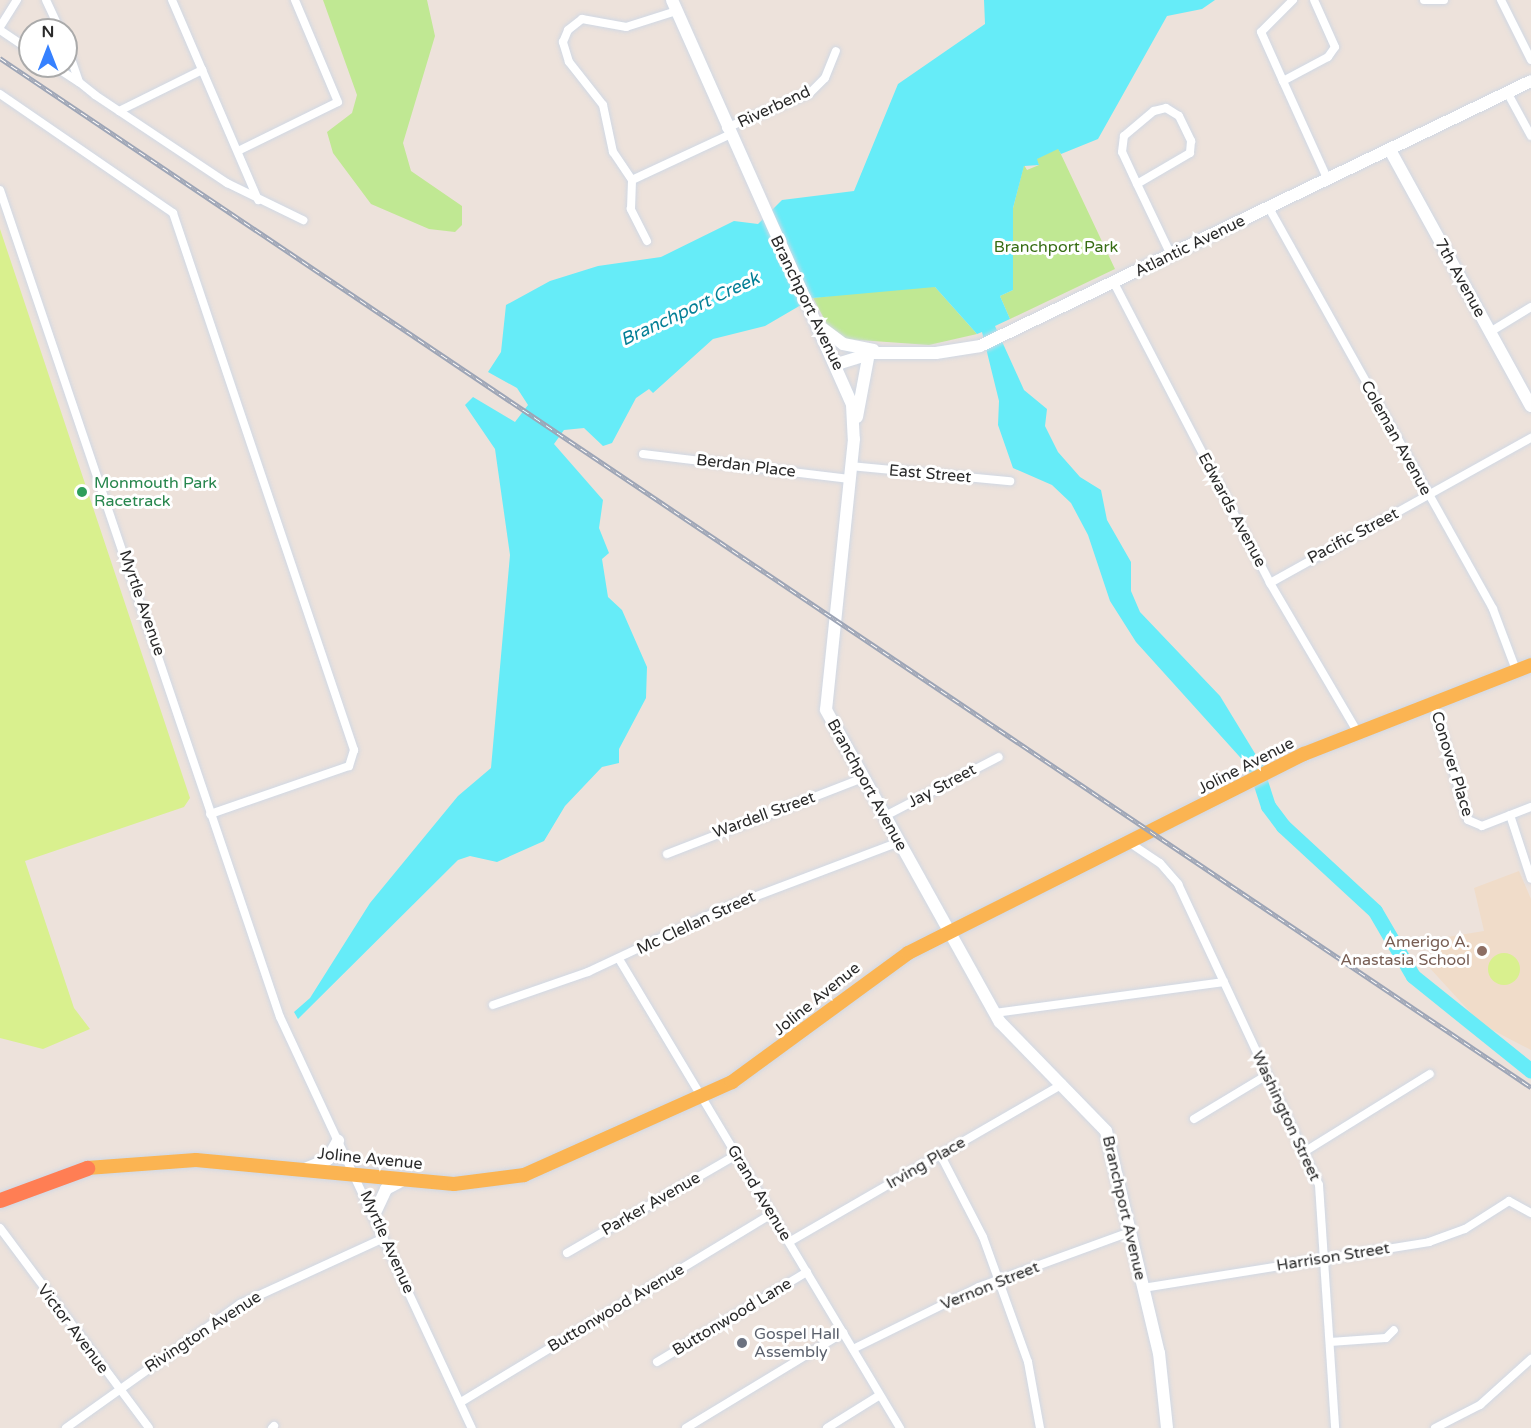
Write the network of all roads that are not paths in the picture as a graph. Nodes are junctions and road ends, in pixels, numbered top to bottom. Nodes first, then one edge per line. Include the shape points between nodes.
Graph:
1 (17, 0) edge
2 (46, 0) edge
3 (172, 0) edge
4 (294, 0) edge
5 (1293, 0) edge
6 (1314, 0) edge
7 (1424, 0) edge
8 (1444, 0) edge
9 (1501, 0) edge
10 (674, 6) edge
11 (54, 18) edge
12 (0, 29) edge
13 (18, 42) edge
14 (836, 51) dead end
15 (1531, 60) edge
16 (202, 70) junction
17 (73, 78) edge
18 (78, 78) edge
19 (1283, 81) junction
20 (1531, 81) edge
21 (79, 82) junction
22 (1508, 92) junction
23 (0, 94) edge
24 (119, 111) junction
25 (728, 131) junction
26 (1531, 136) edge
27 (1390, 150) junction
28 (238, 151) junction
29 (632, 180) junction
30 (1328, 180) junction
31 (1137, 184) junction
32 (0, 190) edge
33 (258, 200) junction
34 (1269, 208) junction
35 (303, 220) dead end
36 (647, 240) dead end
37 (1171, 255) junction
38 (1114, 283) junction
39 (1531, 307) edge
40 (814, 318) junction
41 (1490, 332) junction
42 (892, 351) junction
43 (869, 354) junction
44 (837, 364) junction
45 (1531, 406) edge
46 (1531, 438) edge
47 (854, 439) junction
48 (643, 454) dead end
49 (850, 466) junction
50 (849, 479) junction
51 (1010, 481) dead end
52 (1429, 495) junction
53 (1270, 583) junction
54 (1531, 665) edge
55 (1516, 670) junction
56 (1433, 703) junction
57 (1358, 733) junction
58 (999, 757) dead end
59 (863, 778) junction
60 (1531, 807) edge
61 (210, 814) junction
62 (885, 816) junction
63 (1510, 816) junction
64 (899, 842) junction
65 (1130, 843) junction
66 (667, 854) dead end
67 (1531, 879) edge
68 (949, 933) junction
69 (619, 959) junction
70 (1224, 982) junction
71 (493, 1005) dead end
72 (995, 1013) junction
73 (1430, 1074) dead end
74 (1267, 1075) junction
75 (1063, 1084) junction
76 (701, 1097) junction
77 (1194, 1119) dead end
78 (338, 1141) junction
79 (1304, 1152) junction
80 (940, 1154) junction
81 (736, 1155) junction
82 (87, 1168) junction
83 (305, 1169) junction
84 (357, 1175) junction
85 (405, 1179) junction
86 (0, 1189) edge
87 (0, 1200) edge
88 (1531, 1213) edge
89 (771, 1214) junction
90 (374, 1215) junction
91 (0, 1228) edge
92 (1130, 1232) junction
93 (384, 1238) junction
94 (789, 1242) junction
95 (567, 1253) dead end
96 (1326, 1258) junction
97 (807, 1272) junction
98 (998, 1280) junction
99 (1143, 1288) junction
100 (1394, 1330) dead end
101 (843, 1333) junction
102 (1330, 1342) junction
103 (853, 1349) junction
104 (1531, 1359) edge
105 (657, 1362) dead end
106 (118, 1389) junction
107 (880, 1395) junction
108 (461, 1402) junction
109 (66, 1428) edge
110 (149, 1428) edge
111 (472, 1428) edge
112 (686, 1428) edge
113 (827, 1428) edge
114 (900, 1428) edge
115 (1040, 1428) edge
116 (1167, 1428) edge
117 (1335, 1428) edge
118 (1435, 1428) edge

1 - 12 street
2 - 11 street
3 - 16 street
4 - 28 street via 338,102
5 - 19 street via 1261,32
6 - 19 street via 1335,47 1328,57
7 - 8 street
9 - 15 street
10 - 25 street, Branchport Avenue
10 - 29 street via 626,27 582,19 563,42 569,62 603,105 613,152
12 - 13 street
14 - 25 street, Riverbend via 829,71 810,93
16 - 24 street
16 - 28 street
17 - 21 street
18 - 21 street
19 - 30 street
20 - 22 street, Atlantic Avenue
21 - 24 street
22 - 26 street
22 - 27 street, Atlantic Avenue
23 - 61 street via 173,213 354,750 349,765
24 - 33 street
25 - 29 street, Riverbend
25 - 40 street, Branchport Avenue
27 - 30 street, Atlantic Avenue
27 - 41 street, 7th Avenue
28 - 33 street
29 - 36 street via 631,209
30 - 34 street, Atlantic Avenue
31 - 31 street via 1122,152 1124,136 1154,111 1173,110 1191,141 1190,153
31 - 37 street
32 - 61 street, Myrtle Avenue
33 - 35 street
34 - 37 street, Atlantic Avenue
34 - 52 street, Coleman Avenue
37 - 38 street, Atlantic Avenue
38 - 42 street, Atlantic Avenue via 982,344 936,353
38 - 53 street, Edwards Avenue
39 - 41 street
40 - 42 street via 844,345
40 - 44 street, Branchport Avenue
41 - 45 street, 7th Avenue
42 - 43 street, Atlantic Avenue
43 - 44 street, Atlantic Avenue
43 - 47 street
44 - 47 street, Branchport Avenue via 852,405
46 - 52 street, Pacific Street
47 - 49 street, Branchport Avenue
48 - 50 street, Berdan Place
49 - 50 street, Branchport Avenue
49 - 51 street, East Street
50 - 59 street, Branchport Avenue via 824,704
52 - 53 street, Pacific Street
52 - 55 street, Coleman Avenue via 1493,609
53 - 57 street, Edwards Avenue
54 - 55 main road, Joline Avenue
55 - 56 main road, Joline Avenue
56 - 57 main road, Joline Avenue
56 - 63 street, Conover Place via 1468,820 1482,826
57 - 65 main road, Joline Avenue via 1272,771
58 - 62 street, Jay Street
59 - 62 street, Branchport Avenue
59 - 66 street, Wardell Street
60 - 63 street
61 - 78 street, Myrtle Avenue via 283,1024
62 - 64 street, Branchport Avenue
63 - 67 street
64 - 68 street, Branchport Avenue
64 - 69 street, Mc Clellan Street via 722,909
65 - 68 main road, Joline Avenue
65 - 70 street, Washington Street via 1170,872
68 - 72 street, Branchport Avenue
68 - 76 main road, Joline Avenue via 881,970 767,1060
69 - 71 street, Mc Clellan Street
69 - 76 street, Grand Avenue
70 - 72 street
70 - 74 street, Washington Street
72 - 75 street, Branchport Avenue
73 - 79 street
74 - 77 street
74 - 79 street, Washington Street
75 - 80 street, Irving Place
75 - 92 street, Branchport Avenue via 1106,1131
76 - 81 street, Grand Avenue
76 - 85 main road, Joline Avenue via 524,1175 474,1184
78 - 83 street via 328,1159
78 - 84 street, Myrtle Avenue
79 - 96 street, Washington Street via 1322,1195
80 - 94 street, Irving Place
80 - 98 street via 964,1194
81 - 89 street, Grand Avenue
81 - 95 street, Parker Avenue
82 - 83 main road, Joline Avenue via 167,1160
82 - 86 highway
82 - 87 highway
83 - 84 main road, Joline Avenue
84 - 85 main road, Joline Avenue
84 - 90 street, Myrtle Avenue
85 - 90 street via 382,1193
88 - 96 street, Harrison Street via 1513,1200 1442,1238
89 - 94 street, Grand Avenue
89 - 108 street, Buttonwood Avenue
90 - 93 street, Myrtle Avenue
91 - 106 street, Victor Avenue
92 - 98 street, Vernon Street
92 - 99 street, Branchport Avenue
93 - 106 street, Rivington Avenue via 240,1304
93 - 108 street, Myrtle Avenue
94 - 97 street, Grand Avenue
96 - 99 street, Harrison Street
96 - 102 street, Washington Street
97 - 101 street, Grand Avenue
97 - 105 street, Buttonwood Lane
98 - 103 street, Vernon Street
98 - 115 street via 1028,1362
99 - 116 street, Branchport Avenue via 1162,1371
100 - 102 street via 1386,1338
101 - 103 street, Grand Avenue
101 - 112 street
102 - 117 street, Washington Street
103 - 107 street, Grand Avenue
104 - 118 street via 1480,1405
106 - 109 street, Rivington Avenue
106 - 110 street, Victor Avenue
107 - 113 street
107 - 114 street, Grand Avenue
108 - 111 street, Myrtle Avenue

